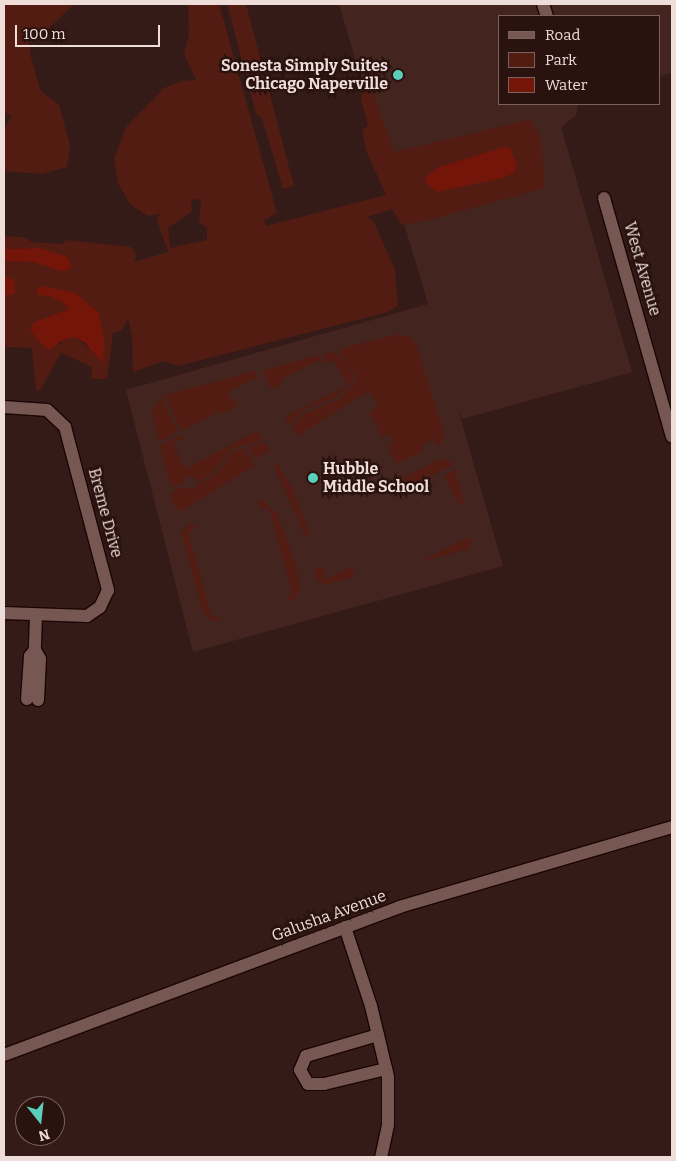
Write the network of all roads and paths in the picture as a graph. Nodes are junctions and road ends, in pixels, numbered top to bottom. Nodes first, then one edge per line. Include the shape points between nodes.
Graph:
1 (604, 198) dead end
2 (4, 407) edge
3 (672, 436) edge
4 (4, 613) edge
5 (36, 615) junction
6 (33, 700) dead end
7 (672, 827) edge
8 (345, 927) junction
9 (378, 1035) junction
10 (4, 1055) edge
11 (386, 1069) junction
12 (381, 1157) edge

1 - 3 street, West Avenue
2 - 5 street, Breme Drive via 42,409 61,421 68,433 106,582 107,596 94,612 78,616
4 - 5 street, Breme Drive
5 - 6 street via 35,650 30,656
7 - 8 street, Galusha Avenue via 399,907
8 - 9 street
8 - 10 street, Galusha Avenue
9 - 11 street
9 - 11 street via 306,1056 300,1070 308,1084 324,1084
11 - 12 street via 389,1102

